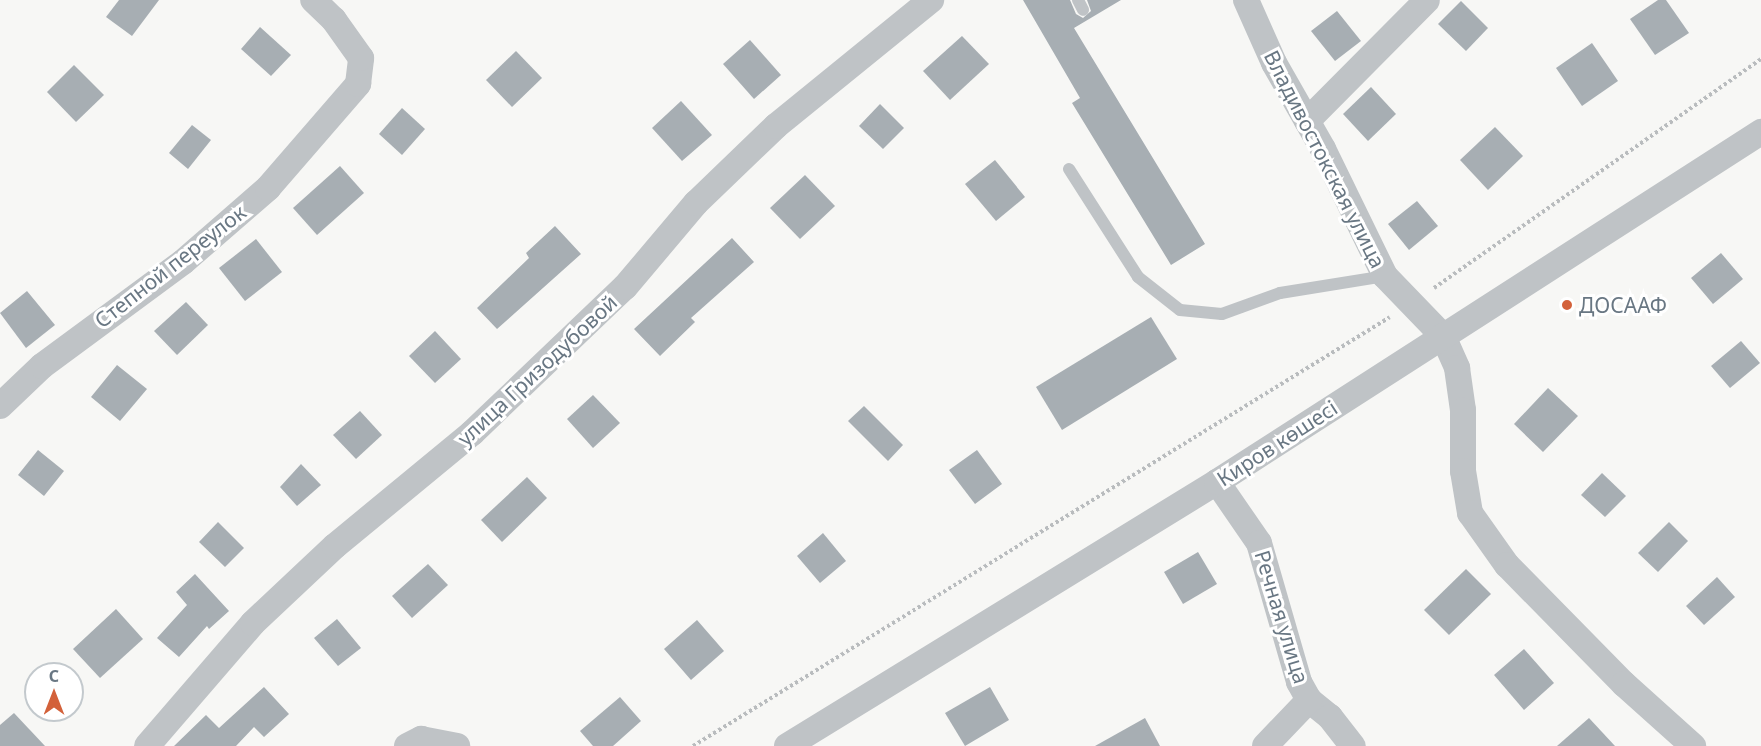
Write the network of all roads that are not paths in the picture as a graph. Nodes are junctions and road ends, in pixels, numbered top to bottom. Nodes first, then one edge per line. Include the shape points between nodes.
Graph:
1 (314, 0) edge
2 (931, 0) edge
3 (1246, 0) edge
4 (1428, 0) edge
5 (1307, 122) junction
6 (1761, 132) edge
7 (1069, 169) dead end
8 (1385, 276) junction
9 (1443, 336) junction
10 (0, 406) edge
11 (1217, 482) junction
12 (1309, 700) junction
13 (147, 746) edge
14 (407, 746) edge
15 (457, 746) edge
16 (787, 746) edge
17 (1265, 746) edge
18 (1353, 746) edge
19 (1693, 746) edge

1 - 10 street, Степной переулок via 362,58 358,84 268,188 183,262 42,366
2 - 13 street, улица Гризодубовой via 776,126 696,204 624,287 472,433 335,546 253,623
3 - 5 street, Владивостокская улица via 1274,63
4 - 5 street
5 - 8 street, Владивостокская улица
6 - 9 street, Киров көшесі
7 - 8 lane via 1138,277 1180,310 1222,314 1280,293
8 - 9 street, Владивостокская улица
9 - 11 street, Киров көшесі
9 - 19 street via 1457,369 1463,471 1470,513 1507,565 1624,684
11 - 12 street, Речная улица via 1260,543 1299,682
11 - 16 street, Киров көшесі
12 - 17 street
12 - 18 street, Речная улица via 1330,717
14 - 15 street via 421,740

